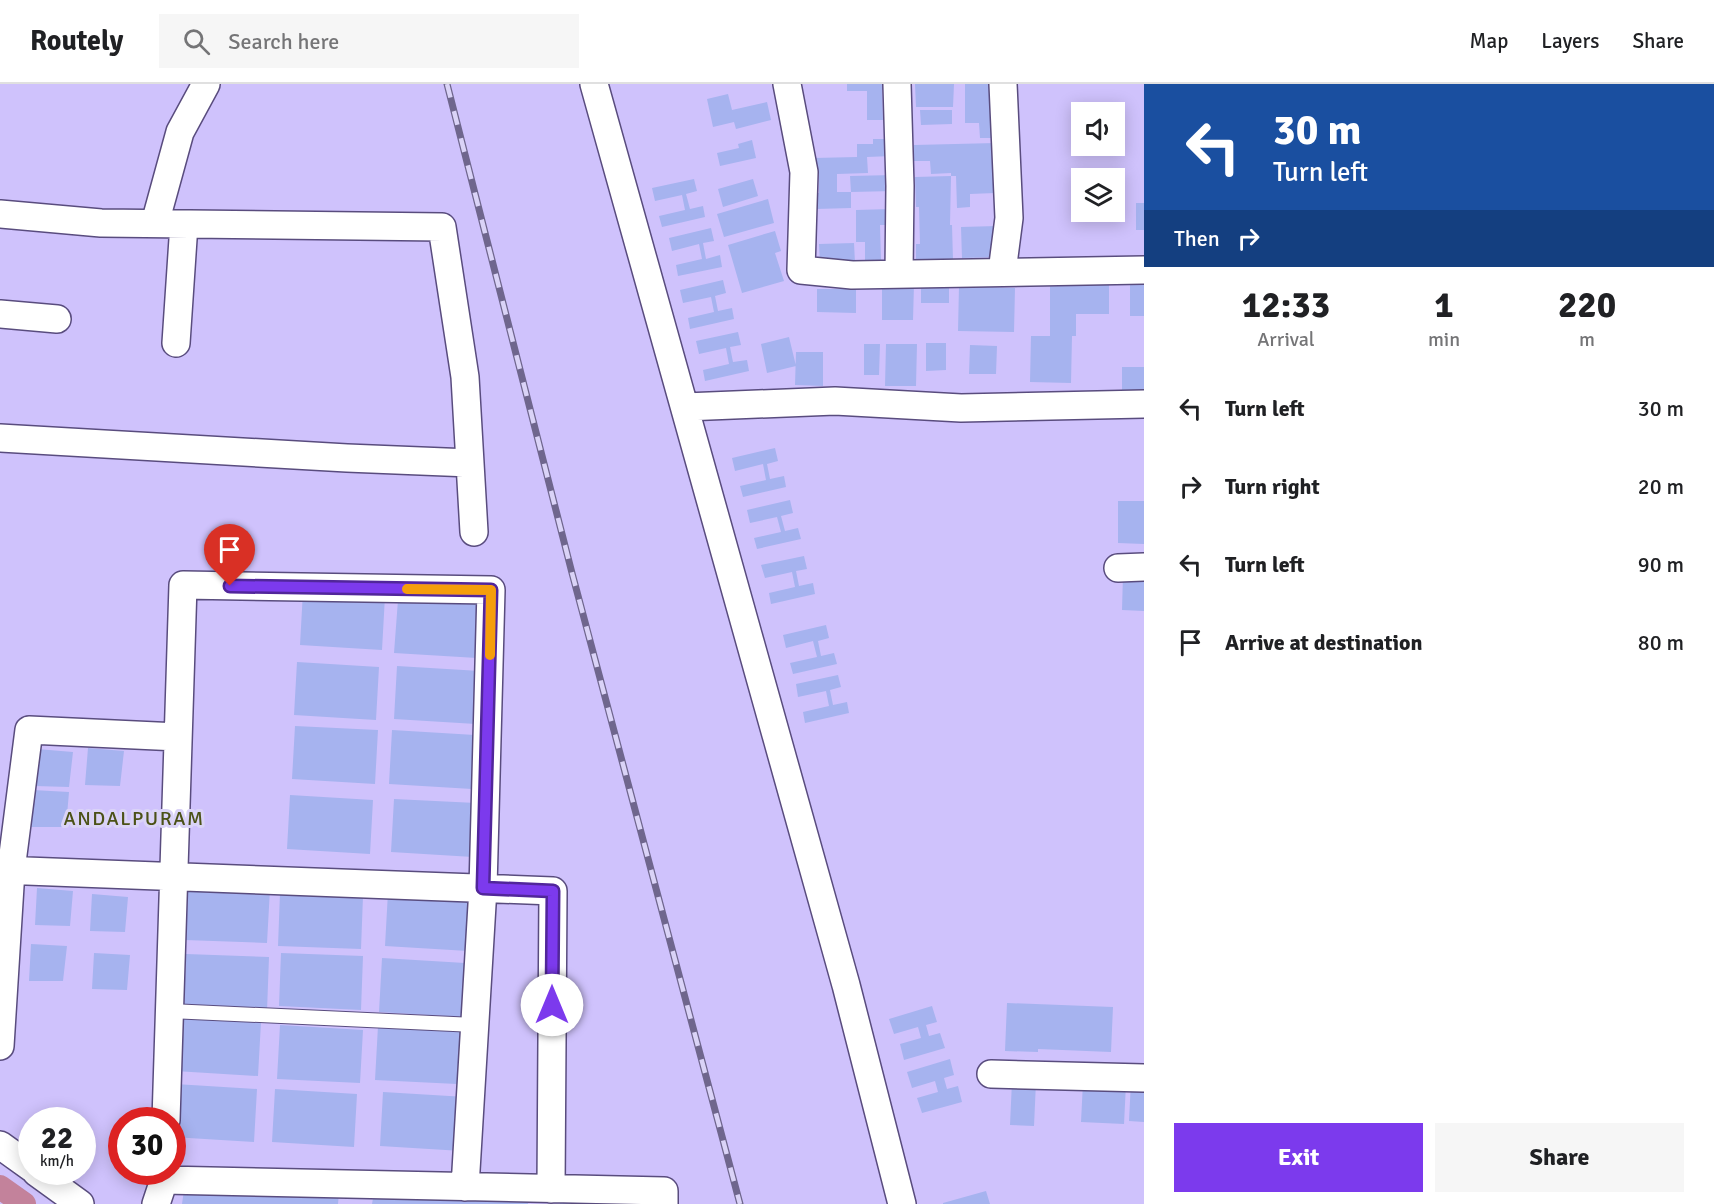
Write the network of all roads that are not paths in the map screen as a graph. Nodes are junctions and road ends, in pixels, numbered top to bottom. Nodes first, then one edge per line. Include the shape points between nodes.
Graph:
1 (206, 84) edge
2 (594, 84) edge
3 (787, 84) edge
4 (897, 84) edge
5 (1003, 84) edge
6 (0, 214) edge
7 (155, 223) junction
8 (184, 224) junction
9 (1144, 270) edge
10 (1002, 272) junction
11 (899, 273) junction
12 (0, 314) edge
13 (57, 320) dead end
14 (176, 343) dead end
15 (1144, 404) edge
16 (685, 407) junction
17 (0, 438) edge
18 (470, 463) junction
19 (474, 531) dead end
20 (178, 737) junction
21 (5, 870) edge
22 (175, 876) junction
23 (483, 888) junction
24 (170, 1011) junction
25 (475, 1025) junction
26 (0, 1046) edge
27 (991, 1074) dead end
28 (1144, 1078) edge
29 (166, 1107) edge
30 (0, 1145) edge
31 (18, 1158) edge
32 (54, 1185) edge
33 (161, 1185) edge
34 (465, 1187) junction
35 (551, 1189) junction
36 (80, 1204) edge
37 (664, 1204) edge
38 (902, 1204) edge

1 - 7 street via 180,132
2 - 16 street
3 - 11 street via 804,172 801,270 852,275
4 - 11 street
5 - 10 street via 1009,219
6 - 7 street via 101,223
7 - 8 street
8 - 14 street
8 - 18 street via 442,227 465,377
9 - 10 street
10 - 11 street
12 - 13 street
15 - 16 street via 961,408 835,401
16 - 38 street via 846,985
17 - 18 street
18 - 19 street
20 - 21 street via 29,730
20 - 22 street
20 - 23 street via 183,585 491,590
21 - 22 street
21 - 26 street
22 - 23 street
22 - 24 street
23 - 25 street
23 - 35 street via 553,891
24 - 25 lane
24 - 29 street
25 - 34 street
27 - 28 street
30 - 31 street
32 - 36 street
33 - 34 street
34 - 35 street
35 - 37 street via 664,1191

